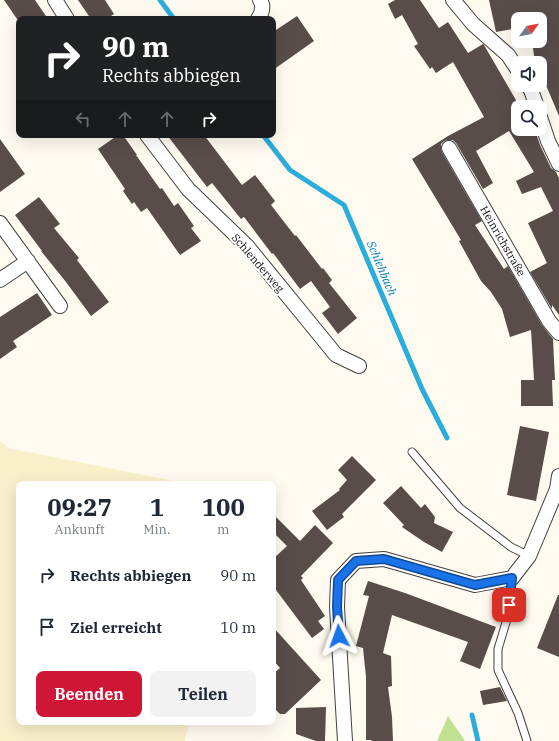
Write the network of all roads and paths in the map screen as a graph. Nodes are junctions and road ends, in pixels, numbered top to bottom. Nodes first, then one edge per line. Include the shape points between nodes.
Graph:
1 (55, 0) edge
2 (260, 0) edge
3 (453, 0) edge
4 (65, 16) edge
5 (259, 16) edge
6 (511, 60) edge
7 (546, 136) edge
8 (149, 138) edge
9 (449, 148) dead end
10 (559, 164) edge
11 (0, 223) edge
12 (28, 261) junction
13 (0, 280) edge
14 (60, 306) dead end
15 (559, 333) edge
16 (359, 366) dead end
17 (412, 452) dead end
18 (559, 476) edge
19 (529, 556) junction
20 (512, 578) junction
21 (345, 741) edge
22 (528, 741) edge

1 - 4 street
2 - 5 street via 262,10
3 - 6 street via 473,24
7 - 10 street
8 - 16 street, Schlenderweg via 188,189 247,246 336,355
9 - 15 street, Heinrichstraße via 549,321
11 - 12 street
12 - 13 street
12 - 14 street
17 - 19 lane via 460,508 511,547
18 - 19 street via 557,489
19 - 20 street
20 - 21 street via 475,585 384,559 356,561 338,580 337,607
20 - 22 lane via 507,619 498,649 498,670

